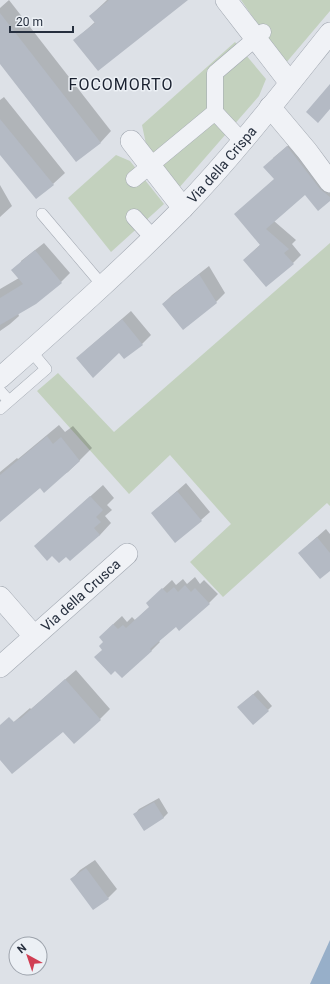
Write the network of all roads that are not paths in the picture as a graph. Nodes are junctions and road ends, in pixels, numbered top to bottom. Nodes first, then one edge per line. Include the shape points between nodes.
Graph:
1 (226, 0) edge
2 (330, 33) edge
3 (259, 35) junction
4 (290, 83) junction
5 (270, 107) junction
6 (215, 112) junction
7 (131, 141) dead end
8 (242, 141) junction
9 (142, 173) junction
10 (330, 182) edge
11 (183, 208) junction
12 (42, 214) dead end
13 (134, 217) dead end
14 (153, 238) junction
15 (103, 286) junction
16 (31, 351) junction
17 (0, 378) edge
18 (0, 391) edge
19 (9, 402) junction
20 (0, 409) edge
21 (127, 554) dead end
22 (0, 597) edge
23 (34, 636) junction
24 (0, 667) edge

1 - 3 street
2 - 4 street, Via della Crispa
3 - 4 street
3 - 6 street via 215,73
4 - 5 street, Via della Crispa
5 - 8 street, Via della Crispa
5 - 10 street
6 - 8 street
6 - 9 street
7 - 9 street
8 - 11 street, Via della Crispa
9 - 11 street
11 - 14 street, Via della Crispa
12 - 15 lane
13 - 14 street
14 - 15 street, Via della Crispa
15 - 16 street, Via della Crispa
16 - 17 street, Via della Crispa
16 - 19 lane via 46,369
18 - 19 lane
19 - 20 lane
21 - 23 street, Via della Crusca
22 - 23 street, Via della Crusca
23 - 24 street, Via della Crusca

